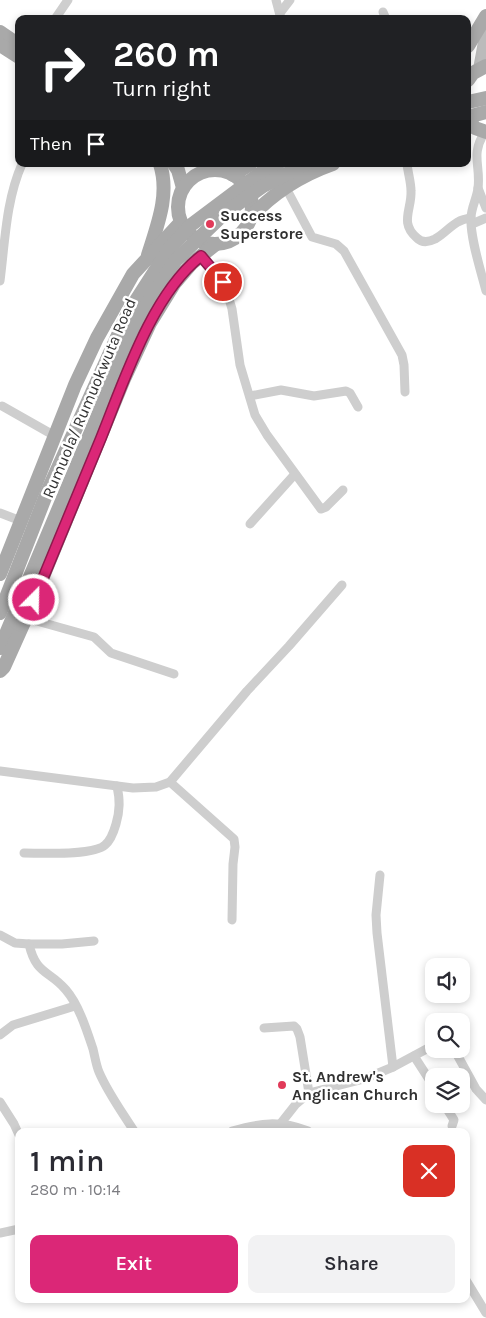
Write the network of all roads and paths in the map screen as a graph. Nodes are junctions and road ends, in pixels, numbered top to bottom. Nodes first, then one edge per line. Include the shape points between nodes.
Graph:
1 (68, 0) edge
2 (276, 0) edge
3 (290, 0) edge
4 (58, 15) edge
5 (280, 15) edge
6 (281, 15) edge
7 (486, 16) edge
8 (486, 31) edge
9 (0, 32) edge
10 (15, 41) edge
11 (471, 41) edge
12 (0, 44) edge
13 (15, 54) edge
14 (482, 68) edge
15 (471, 77) edge
16 (486, 98) edge
17 (471, 101) edge
18 (486, 112) edge
19 (475, 126) edge
20 (21, 167) edge
21 (161, 167) edge
22 (176, 167) edge
23 (204, 167) edge
24 (245, 167) edge
25 (272, 167) edge
26 (300, 167) edge
27 (327, 167) edge
28 (407, 167) edge
29 (233, 175) junction
30 (183, 188) junction
31 (286, 188) junction
32 (478, 188) junction
33 (486, 208) edge
34 (250, 218) junction
35 (486, 218) edge
36 (471, 221) junction
37 (181, 222) junction
38 (216, 244) junction
39 (201, 256) junction
40 (146, 260) junction
41 (0, 281) edge
42 (486, 291) edge
43 (405, 392) dead end
44 (250, 396) junction
45 (2, 406) dead end
46 (358, 407) dead end
47 (55, 436) junction
48 (295, 474) junction
49 (342, 490) dead end
50 (0, 513) edge
51 (21, 521) junction
52 (250, 524) dead end
53 (0, 574) edge
54 (342, 585) dead end
55 (0, 613) edge
56 (26, 618) junction
57 (0, 648) edge
58 (0, 671) edge
59 (174, 674) dead end
60 (0, 771) edge
61 (170, 782) junction
62 (117, 786) junction
63 (24, 853) dead end
64 (380, 875) dead end
65 (232, 920) dead end
66 (0, 935) edge
67 (94, 940) dead end
68 (29, 944) junction
69 (75, 1006) junction
70 (264, 1028) dead end
71 (0, 1035) edge
72 (425, 1050) edge
73 (414, 1056) junction
74 (459, 1058) edge
75 (393, 1067) junction
76 (425, 1073) edge
77 (309, 1093) junction
78 (486, 1100) edge
79 (0, 1102) edge
80 (450, 1113) edge
81 (281, 1123) junction
82 (452, 1126) dead end
83 (16, 1128) edge
84 (132, 1128) edge
85 (243, 1128) edge
86 (298, 1128) edge
87 (15, 1229) edge
88 (0, 1233) edge
89 (470, 1287) edge
90 (486, 1313) edge

1 - 4 street
2 - 5 street
3 - 6 street
7 - 11 main road
8 - 14 main road
9 - 10 main road
12 - 13 main road
14 - 15 main road
16 - 17 main road
18 - 19 main road
19 - 32 street via 479,141 476,152
20 - 41 street via 9,210
21 - 40 main road via 164,191 160,216
22 - 30 main road
23 - 29 main road
23 - 30 main road
24 - 29 main road
25 - 55 main road, Rumuola/ Rumuokwuta Road via 191,225 169,249 128,313 48,490
26 - 57 main road, Rumuola/ Rumuokwuta Road via 262,186 225,213 176,260 141,313
27 - 31 main road
28 - 36 street via 411,191 407,220 414,236 429,242 457,222
29 - 34 main road via 248,192
30 - 37 main road via 178,201
31 - 34 main road via 265,202
31 - 43 street via 312,237 340,246 355,268 402,355
32 - 33 street
32 - 36 street
34 - 38 main road via 239,235 228,242
35 - 36 street
36 - 42 street
37 - 38 main road via 198,240
37 - 40 main road
38 - 39 main road
39 - 44 street via 223,282 227,292 240,365
39 - 56 main road via 174,284 150,323
40 - 47 main road via 133,274 97,338
44 - 46 street via 281,390 306,396 346,391
44 - 48 street via 256,415
45 - 47 street
47 - 51 main road
48 - 49 street via 321,508
48 - 52 street
50 - 51 street
51 - 53 main road
54 - 61 street
56 - 58 main road
56 - 59 street via 94,637 111,653
60 - 62 street
61 - 62 street via 145,788
61 - 65 street via 234,838
62 - 63 street via 120,811 107,844 83,852
64 - 75 street via 377,933
66 - 68 street via 15,943
67 - 68 street
68 - 69 street via 37,966 66,990
69 - 71 street via 14,1025
69 - 84 street via 102,1079
70 - 77 street via 294,1026 297,1029
72 - 73 street
73 - 75 street
73 - 76 street
74 - 78 street
75 - 77 street via 364,1079
77 - 81 street
79 - 83 street
80 - 82 street via 454,1120
81 - 85 street
81 - 86 street
87 - 88 street
89 - 90 street

